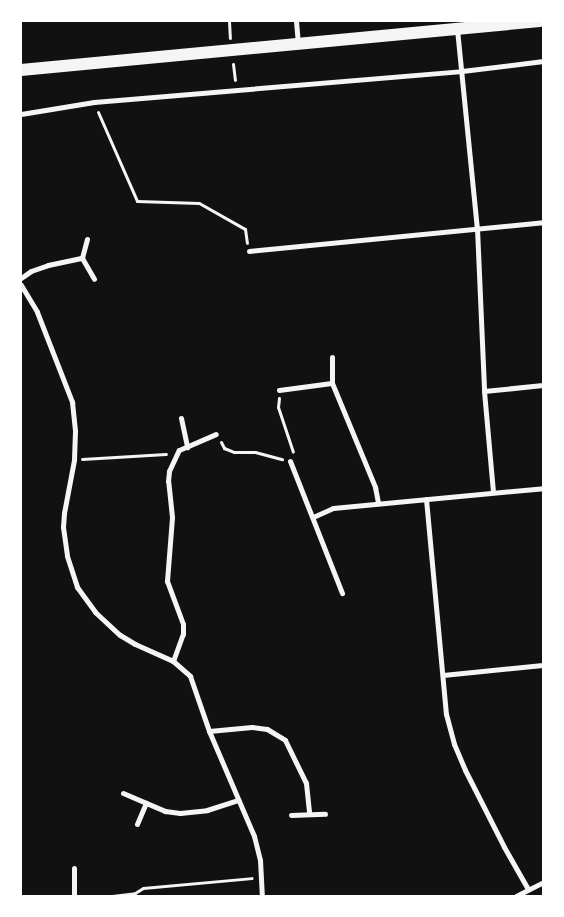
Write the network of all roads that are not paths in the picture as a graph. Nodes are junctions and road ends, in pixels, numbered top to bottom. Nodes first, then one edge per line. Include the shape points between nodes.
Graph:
1 (296, 21) edge
2 (540, 21) edge
3 (457, 29) junction
4 (298, 44) junction
5 (543, 61) edge
6 (21, 70) edge
7 (462, 72) junction
8 (21, 114) edge
9 (543, 222) edge
10 (477, 228) junction
11 (87, 238) dead end
12 (249, 251) road end
13 (82, 258) junction
14 (21, 278) edge
15 (94, 279) dead end
16 (21, 285) edge
17 (332, 357) dead end
18 (332, 383) junction
19 (543, 385) edge
20 (279, 390) road end
21 (484, 391) junction
22 (181, 418) dead end
23 (216, 434) road end
24 (187, 447) junction
25 (290, 461) road end
26 (543, 488) edge
27 (493, 492) junction
28 (426, 499) junction
29 (378, 503) junction
30 (313, 516) junction
31 (342, 594) dead end
32 (173, 661) junction
33 (543, 666) edge
34 (444, 676) junction
35 (209, 731) junction
36 (123, 793) dead end
37 (238, 800) junction
38 (146, 803) junction
39 (309, 813) junction
40 (324, 814) dead end
41 (291, 815) dead end
42 (137, 824) dead end
43 (74, 868) dead end
44 (543, 882) edge
45 (528, 890) junction
46 (74, 896) edge
47 (262, 896) edge
48 (516, 896) edge

1 - 4 street
2 - 3 main road
3 - 4 main road
3 - 7 street
4 - 6 main road
5 - 7 street
7 - 8 street via 94,102
7 - 10 street
9 - 10 street
10 - 12 street
10 - 21 street
11 - 13 street
13 - 14 street via 48,265
13 - 15 street
16 - 32 street via 36,312 68,390 75,431 74,460 63,527 67,556 77,587 95,612 120,635
17 - 18 street
18 - 20 street
18 - 29 street via 375,487
19 - 21 street
21 - 27 street
22 - 24 street
23 - 24 street
24 - 32 street via 179,450 168,481 172,517 167,571 183,634
25 - 30 street
26 - 27 street
27 - 28 street
28 - 29 street
28 - 34 street
29 - 30 street via 333,508
30 - 31 street
32 - 35 street via 190,676
33 - 34 street
34 - 45 street via 446,714 454,744
35 - 37 street
35 - 39 street via 252,727 267,729 285,740 306,783
36 - 38 street
37 - 38 street via 192,813 165,811
37 - 47 street via 254,836 263,877
38 - 42 street
39 - 40 street
39 - 41 street
43 - 46 street
44 - 45 street
45 - 48 street

